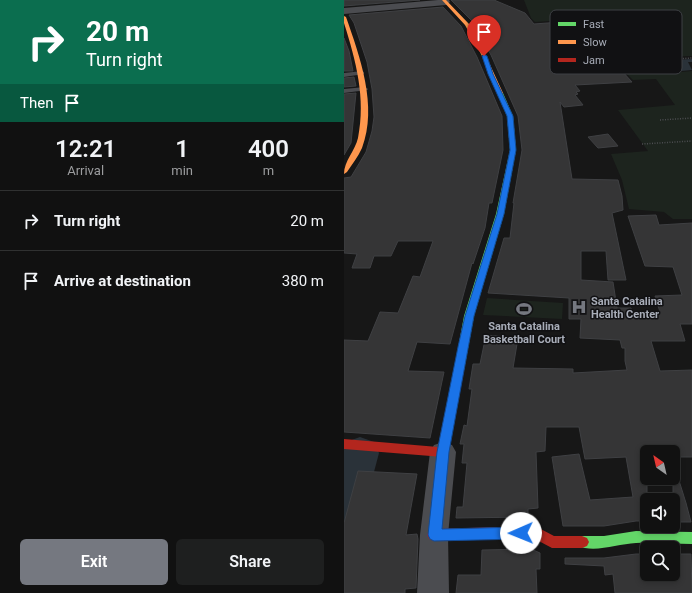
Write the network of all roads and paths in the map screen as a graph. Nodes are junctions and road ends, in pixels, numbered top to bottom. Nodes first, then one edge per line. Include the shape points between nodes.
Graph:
1 (445, 1) edge
2 (344, 11) edge
3 (344, 16) edge
4 (692, 58) edge
5 (682, 59) edge
6 (362, 73) junction
7 (344, 76) edge
8 (365, 89) junction
9 (344, 90) edge
10 (692, 118) edge
11 (660, 120) dead end
12 (692, 141) edge
13 (642, 144) dead end
14 (344, 172) edge
15 (344, 444) edge
16 (443, 452) junction
17 (434, 535) junction
18 (692, 538) edge
19 (433, 593) edge

1 - 2 street
1 - 16 street via 466,24 484,56 510,116 513,150 500,214 469,316
3 - 6 street
4 - 5 path
6 - 7 lane
6 - 8 street
8 - 9 lane
8 - 14 street via 360,144
10 - 11 path
12 - 13 path
15 - 16 street
16 - 17 street
17 - 18 street via 535,532 552,542 604,542 636,537
17 - 19 street

